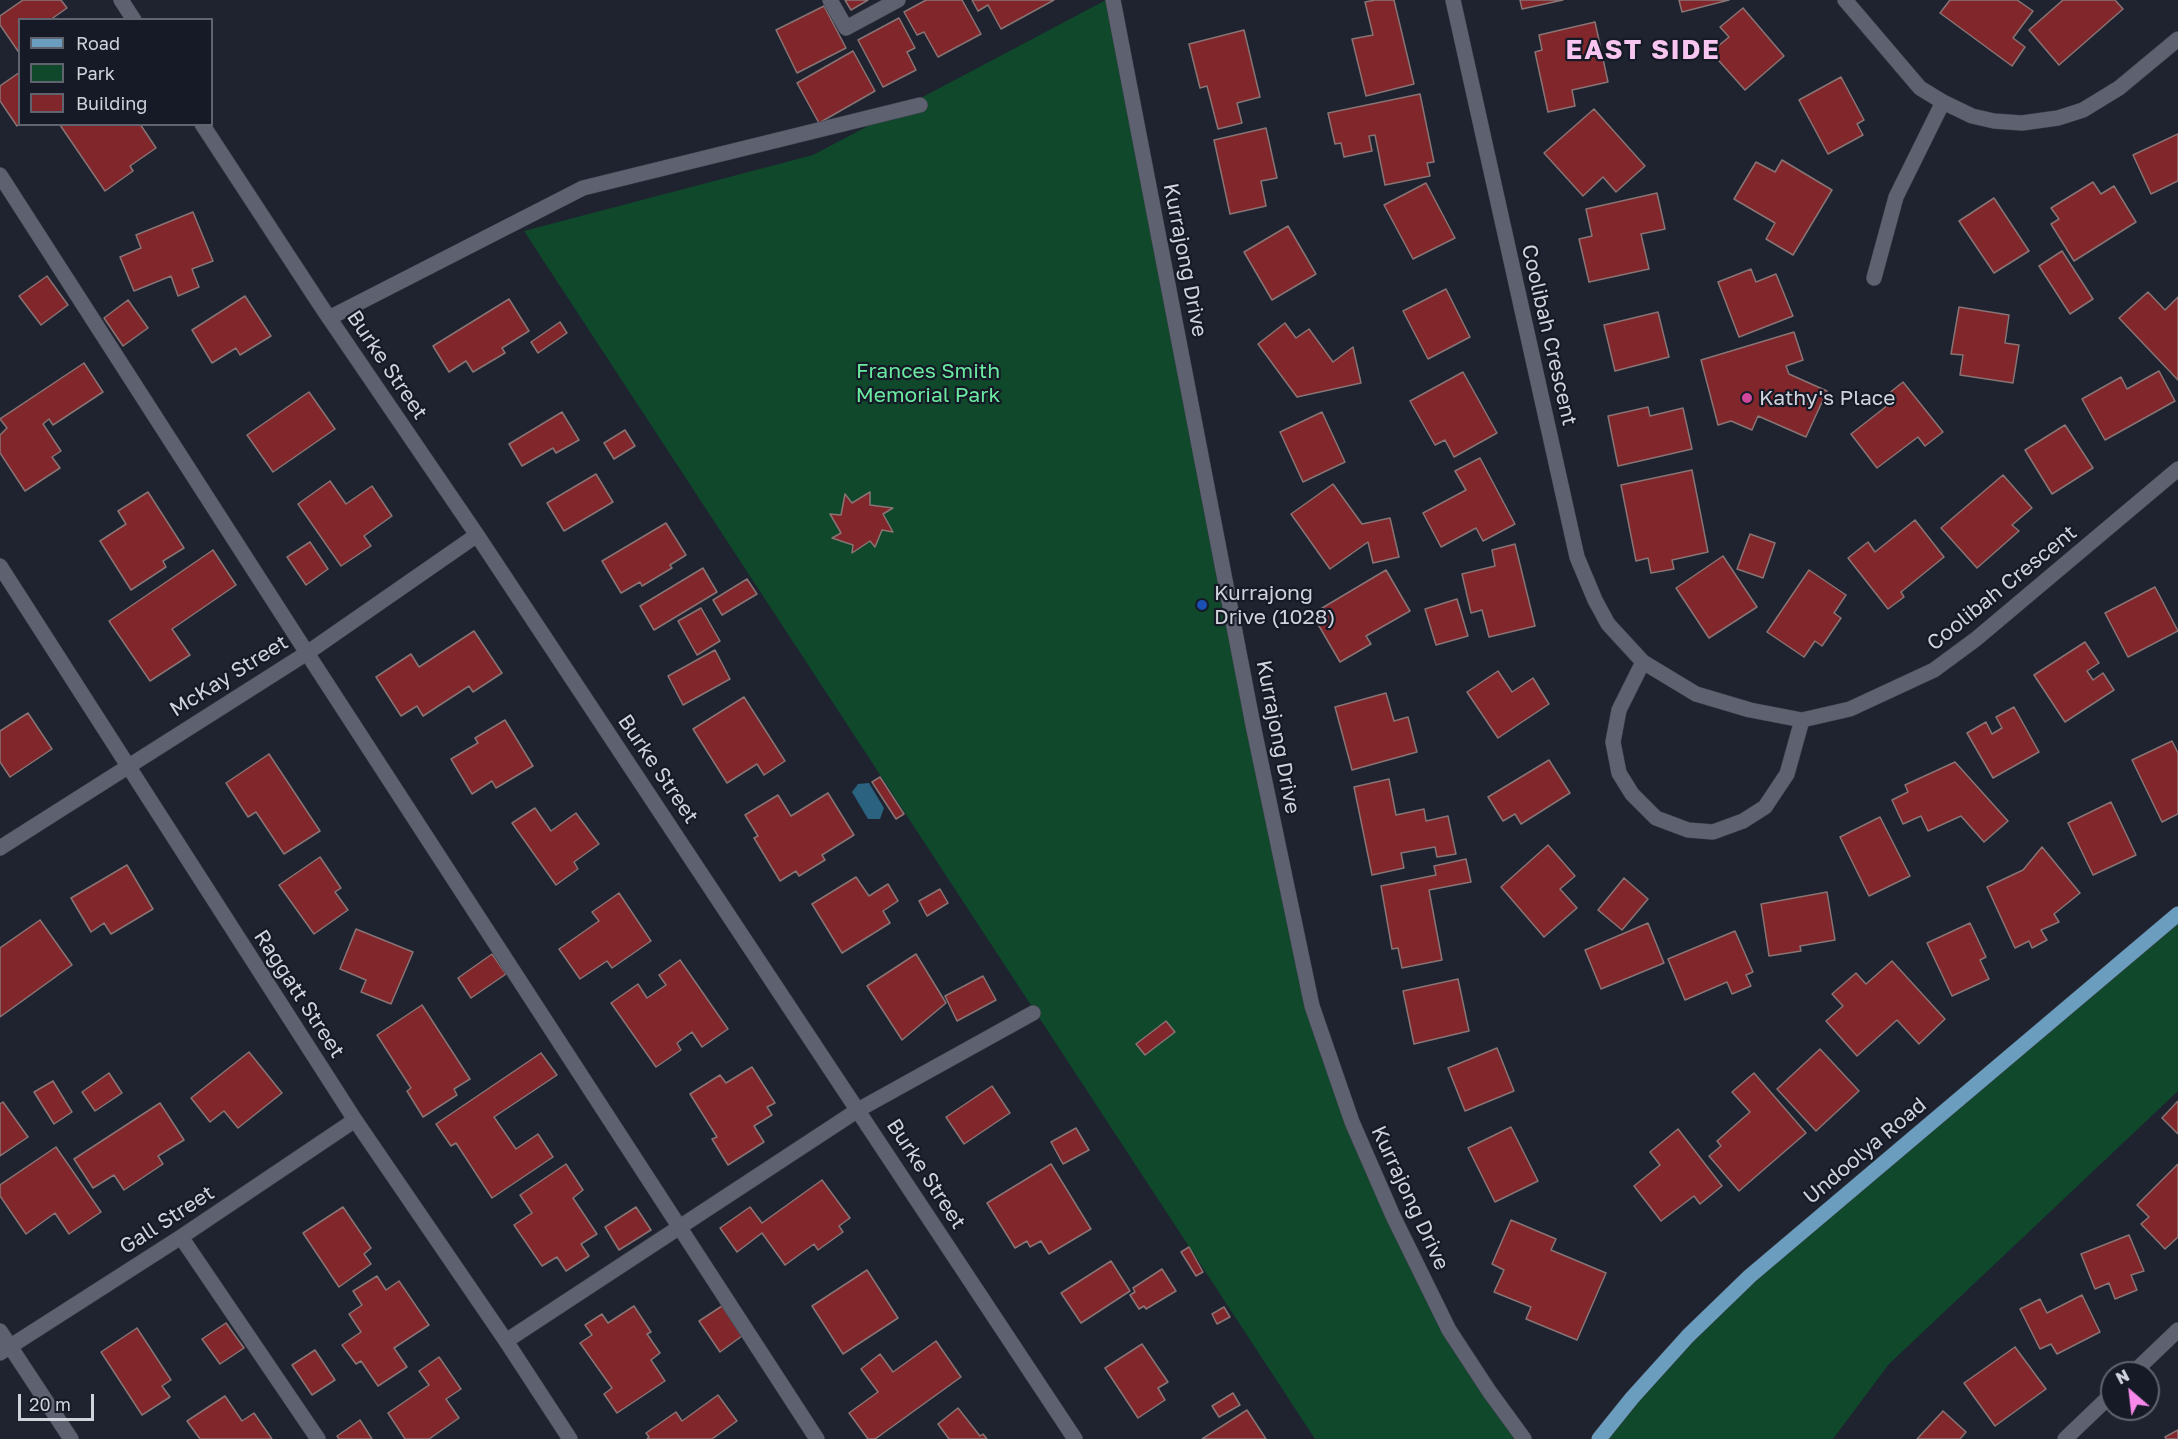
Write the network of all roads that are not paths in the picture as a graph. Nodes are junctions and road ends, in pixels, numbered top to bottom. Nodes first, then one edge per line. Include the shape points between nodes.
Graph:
1 (121, 0) edge
2 (830, 0) edge
3 (898, 0) edge
4 (1113, 0) edge
5 (1453, 0) edge
6 (1845, 0) edge
7 (133, 18) edge
8 (2178, 39) edge
9 (1943, 102) junction
10 (921, 105) dead end
11 (203, 126) edge
12 (0, 175) edge
13 (1874, 278) dead end
14 (329, 318) junction
15 (2178, 470) edge
16 (477, 535) junction
17 (0, 566) edge
18 (307, 652) junction
19 (1643, 662) junction
20 (1802, 720) junction
21 (128, 765) junction
22 (0, 848) edge
23 (2178, 914) edge
24 (1033, 1013) dead end
25 (858, 1110) junction
26 (355, 1120) junction
27 (680, 1228) junction
28 (182, 1236) junction
29 (2178, 1330) edge
30 (0, 1331) edge
31 (506, 1341) junction
32 (5, 1350) edge
33 (2146, 1361) edge
34 (2100, 1405) edge
35 (71, 1439) edge
36 (318, 1439) edge
37 (570, 1439) edge
38 (817, 1439) edge
39 (1075, 1439) edge
40 (1524, 1439) edge
41 (1599, 1439) edge
42 (2065, 1439) edge

1 - 7 street
2 - 3 street via 846,28
4 - 40 street, Kurrajong Drive via 1246,690 1312,1006 1352,1122 1449,1330
5 - 19 street, Coolibah Crescent via 1577,557 1608,624
6 - 9 street via 1920,88
8 - 9 street via 2119,88 2083,110 2058,118 1994,122
9 - 13 street via 1896,197
10 - 14 street via 583,189
11 - 14 street, Burke Street
12 - 18 street
14 - 16 street, Burke Street
15 - 20 street, Coolibah Crescent via 1934,670 1850,709
16 - 18 street, McKay Street
16 - 25 street, Burke Street
17 - 21 street, Raggatt Street
18 - 21 street, McKay Street
18 - 27 street
19 - 20 street, Coolibah Crescent via 1696,694
19 - 20 street via 1619,710 1613,742 1620,773 1632,794 1656,818 1688,830 1713,832 1743,821 1765,807 1787,774
21 - 22 street, McKay Street
21 - 26 street, Raggatt Street
23 - 41 main road, Undoolya Road via 1750,1276 1688,1336
24 - 25 street
25 - 27 street
25 - 39 street, Burke Street
26 - 28 street, Gall Street
26 - 31 street, Raggatt Street
27 - 31 street
27 - 38 street
28 - 32 street, Gall Street
28 - 36 street
29 - 33 street
30 - 32 street
31 - 37 street, Raggatt Street
32 - 35 street
34 - 42 street

